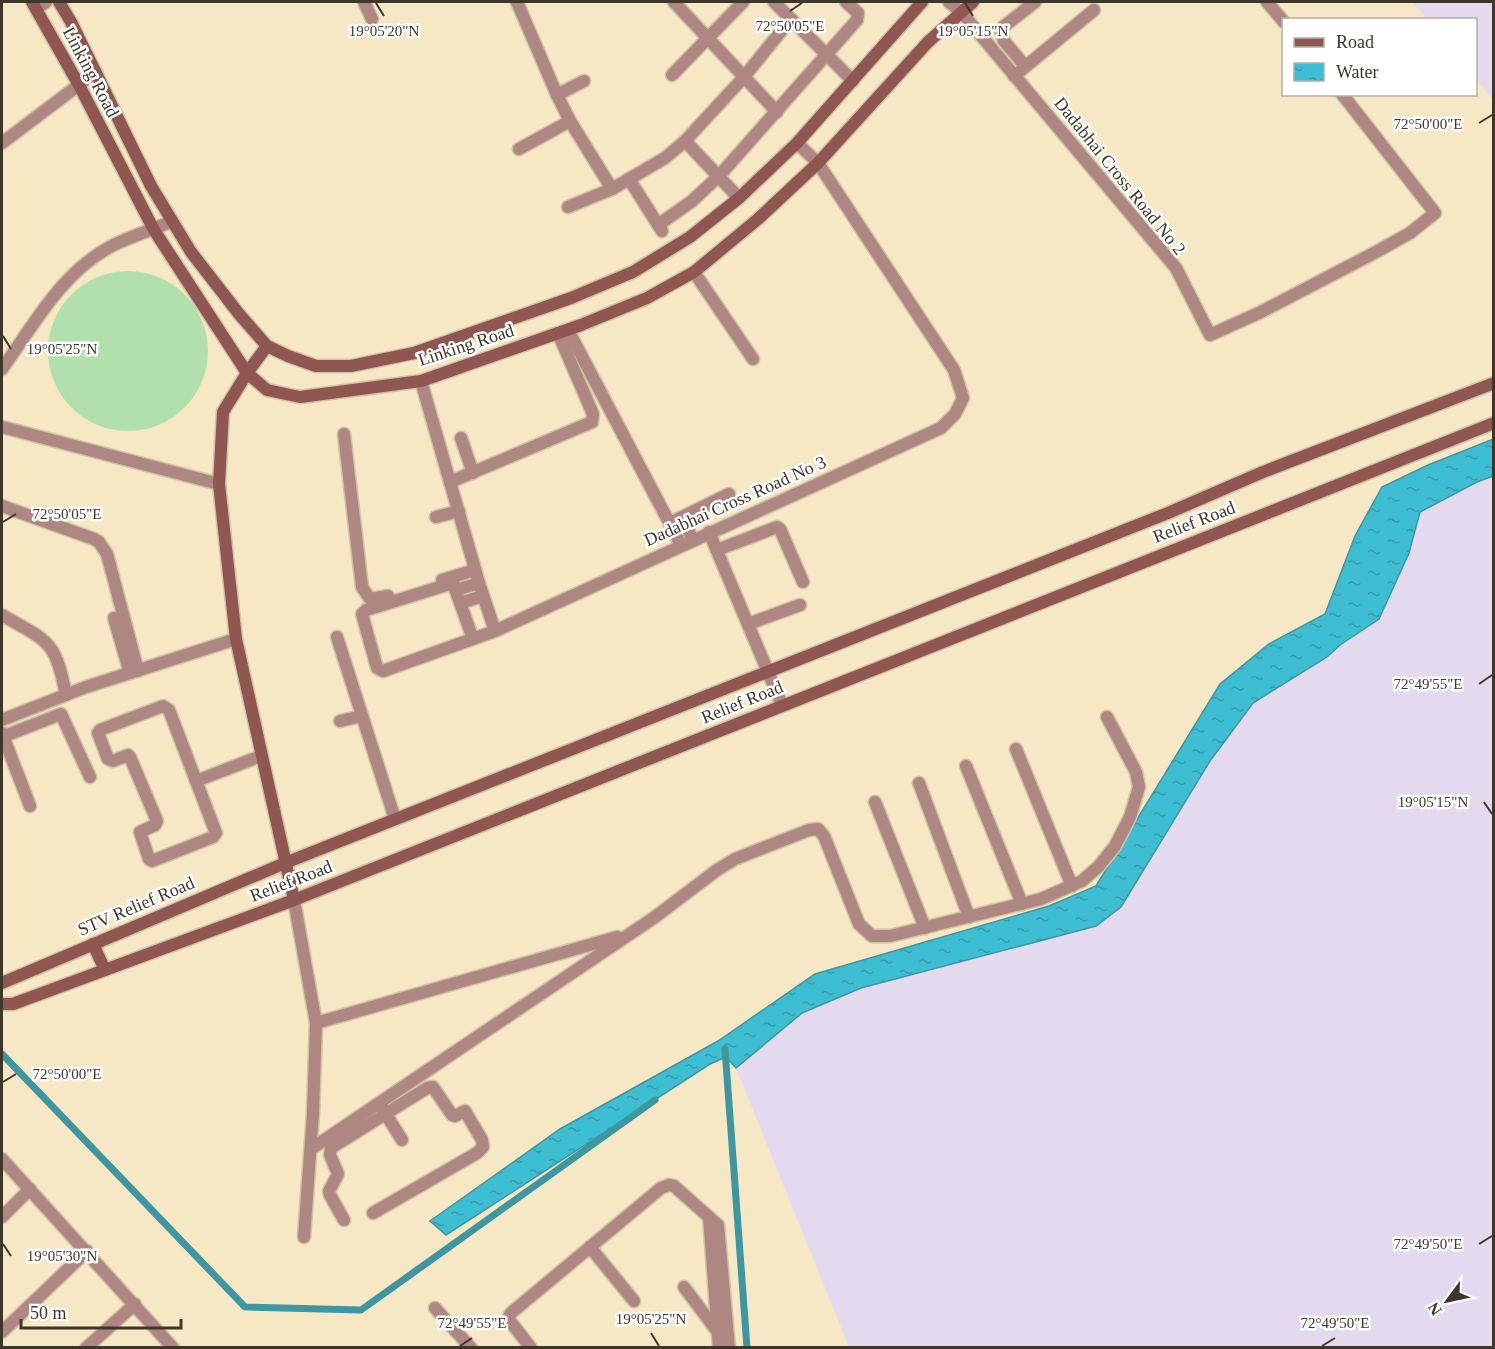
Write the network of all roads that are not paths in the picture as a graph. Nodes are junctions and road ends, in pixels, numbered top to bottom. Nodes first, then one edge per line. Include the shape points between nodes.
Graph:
1 (59, 2) edge
2 (364, 2) edge
3 (518, 2) edge
4 (674, 2) edge
5 (743, 2) edge
6 (774, 2) edge
7 (846, 2) edge
8 (922, 2) edge
9 (948, 2) edge
10 (973, 2) edge
11 (1035, 2) edge
12 (1267, 2) edge
13 (38, 4) edge
14 (1094, 10) dead end
15 (962, 13) junction
16 (372, 19) dead end
17 (791, 19) junction
18 (1282, 20) edge
19 (708, 38) junction
20 (826, 54) junction
21 (1025, 66) junction
22 (96, 72) junction
23 (672, 75) dead end
24 (744, 76) junction
25 (1014, 76) junction
26 (584, 81) dead end
27 (853, 81) junction
28 (79, 85) junction
29 (557, 95) junction
30 (1344, 96) edge
31 (777, 112) junction
32 (570, 121) junction
33 (685, 141) junction
34 (2, 143) edge
35 (797, 143) junction
36 (519, 149) dead end
37 (818, 163) junction
38 (719, 176) junction
39 (628, 179) junction
40 (612, 189) junction
41 (739, 198) junction
42 (568, 207) dead end
43 (172, 221) junction
44 (154, 230) junction
45 (694, 272) junction
46 (563, 332) junction
47 (267, 346) junction
48 (753, 359) dead end
49 (2, 369) edge
50 (247, 373) junction
51 (421, 381) junction
52 (1494, 383) edge
53 (1494, 423) edge
54 (2, 427) edge
55 (344, 434) dead end
56 (442, 454) junction
57 (473, 472) junction
58 (450, 482) junction
59 (219, 484) junction
60 (729, 494) dead end
61 (2, 506) edge
62 (459, 512) junction
63 (436, 517) dead end
64 (676, 521) junction
65 (709, 532) junction
66 (687, 542) junction
67 (717, 550) junction
68 (475, 570) junction
69 (803, 582) dead end
70 (479, 583) junction
71 (456, 590) junction
72 (483, 596) junction
73 (460, 603) junction
74 (800, 605) dead end
75 (2, 615) edge
76 (114, 618) dead end
77 (748, 624) junction
78 (495, 631) junction
79 (337, 637) dead end
80 (236, 639) junction
81 (472, 639) junction
82 (768, 671) junction
83 (134, 672) junction
84 (66, 695) junction
85 (782, 705) junction
86 (362, 716) junction
87 (1107, 717) dead end
88 (2, 720) edge
89 (340, 722) dead end
90 (2, 736) edge
91 (1016, 749) dead end
92 (261, 756) junction
93 (966, 766) dead end
94 (90, 777) dead end
95 (196, 781) junction
96 (919, 783) dead end
97 (875, 802) dead end
98 (30, 807) dead end
99 (395, 819) junction
100 (285, 863) junction
101 (1072, 886) junction
102 (294, 900) junction
103 (1022, 904) junction
104 (969, 917) junction
105 (926, 928) junction
106 (627, 934) junction
107 (93, 944) junction
108 (105, 970) junction
109 (2, 983) edge
110 (2, 1004) edge
111 (316, 1023) junction
112 (379, 1102) junction
113 (386, 1114) junction
114 (402, 1140) dead end
115 (311, 1149) junction
116 (2, 1159) edge
117 (30, 1189) junction
118 (373, 1213) dead end
119 (2, 1217) edge
120 (709, 1217) junction
121 (344, 1220) dead end
122 (304, 1237) dead end
123 (590, 1247) junction
124 (87, 1251) junction
125 (684, 1287) dead end
126 (634, 1301) dead end
127 (135, 1304) junction
128 (435, 1308) dead end
129 (2, 1332) edge
130 (718, 1332) junction
131 (86, 1347) edge
132 (173, 1347) edge
133 (471, 1347) edge
134 (531, 1347) edge
135 (719, 1347) edge
136 (729, 1347) edge

1 - 22 street, Linking Road
2 - 16 street
3 - 29 street
4 - 19 street
5 - 19 street
6 - 17 street
7 - 20 street via 858,17
8 - 27 street, Linking Road
9 - 15 street, Dadabhai Cross Road No 2
10 - 15 street, Linking Road
11 - 21 street via 1001,32
12 - 18 street
13 - 28 street, Linking Road
14 - 21 street
15 - 25 street, Dadabhai Cross Road No 2
15 - 37 street, Linking Road via 928,42
17 - 20 street
17 - 24 street
19 - 23 street
19 - 24 street
20 - 27 street
20 - 31 street
21 - 25 street
22 - 28 street
22 - 43 street, Linking Road via 150,186
24 - 31 street
24 - 33 street
25 - 30 street, Dadabhai Cross Road No 2 via 1176,268 1210,335 1410,233 1435,213
26 - 29 street
27 - 35 street, Linking Road
28 - 34 street
28 - 44 street, Linking Road
29 - 32 street
31 - 38 street
32 - 36 street
32 - 40 street
33 - 38 street
33 - 39 street via 665,158
35 - 37 street
35 - 41 street, Linking Road
37 - 45 street, Linking Road
37 - 65 street, Dadabhai Cross Road No 3 via 954,370 963,398 955,414 941,428
38 - 39 street via 660,229
38 - 41 street
39 - 40 street
40 - 42 street
41 - 47 street, Linking Road via 690,237 633,272 414,353 351,366 316,366
43 - 44 street
43 - 47 street, Linking Road via 218,288
44 - 49 street via 110,247 87,261 67,280
44 - 50 street, Linking Road
45 - 46 street, Linking Road via 646,298
45 - 48 street
46 - 51 street, Linking Road
46 - 57 street via 593,414 592,422
46 - 64 street
47 - 50 street
50 - 51 street, Linking Road via 267,390 300,397
50 - 59 street via 223,412
51 - 56 street
52 - 82 street, Relief Road
53 - 85 street, Relief Road
54 - 59 street
55 - 68 street via 362,588 370,599
56 - 57 street via 462,442
56 - 58 street
57 - 58 street
58 - 62 street
59 - 80 street
60 - 64 street
61 - 83 street via 93,539 104,547
62 - 63 street
62 - 68 street
64 - 66 street
65 - 66 street, Dadabhai Cross Road No 3
65 - 67 street
66 - 78 street, Dadabhai Cross Road No 3
67 - 69 street via 777,527
67 - 77 street
68 - 70 street
70 - 71 street
70 - 72 street
71 - 73 street
71 - 81 street, Dadabhai Cross Road No 3 via 448,584 363,612 377,668 386,671
72 - 73 street
72 - 78 street
73 - 81 street
74 - 77 street
75 - 84 street via 49,644 59,663
76 - 83 street
77 - 82 street
78 - 81 street, Dadabhai Cross Road No 3
79 - 86 street
80 - 83 street
80 - 92 street
82 - 85 street
82 - 99 street, Relief Road
83 - 84 street
84 - 88 street
85 - 102 street, Relief Road
86 - 89 street
86 - 99 street
87 - 101 street via 1136,772 1139,787 1115,846 1099,866
90 - 94 street via 61,714
90 - 98 street
91 - 101 street
92 - 95 street
92 - 100 street
93 - 103 street
95 - 95 street via 215,836 152,861 140,832 157,821 130,757 108,759 98,733 165,707
96 - 104 street
97 - 105 street
99 - 100 street, Relief Road
100 - 102 street
100 - 107 street, STV Relief Road
101 - 103 street
102 - 108 street, Relief Road
102 - 111 street
103 - 104 street
104 - 105 street
105 - 106 street via 872,936 859,924 824,836 813,829 735,859
106 - 111 street
106 - 112 street
107 - 108 street
107 - 109 street, STV Relief Road
108 - 110 street, Relief Road via 13,1004
111 - 115 street
112 - 113 street
112 - 115 street
113 - 114 street
113 - 118 street via 433,1087 452,1115 465,1111 483,1147
113 - 121 street via 330,1151 338,1174 329,1191
115 - 122 street
116 - 117 street
117 - 119 street
117 - 124 street
120 - 123 street via 669,1185
120 - 130 street
120 - 136 street via 718,1225
123 - 126 street
123 - 134 street via 510,1313 510,1321
124 - 127 street
124 - 129 street
125 - 130 street
127 - 131 street
127 - 132 street
128 - 133 street
130 - 135 street

